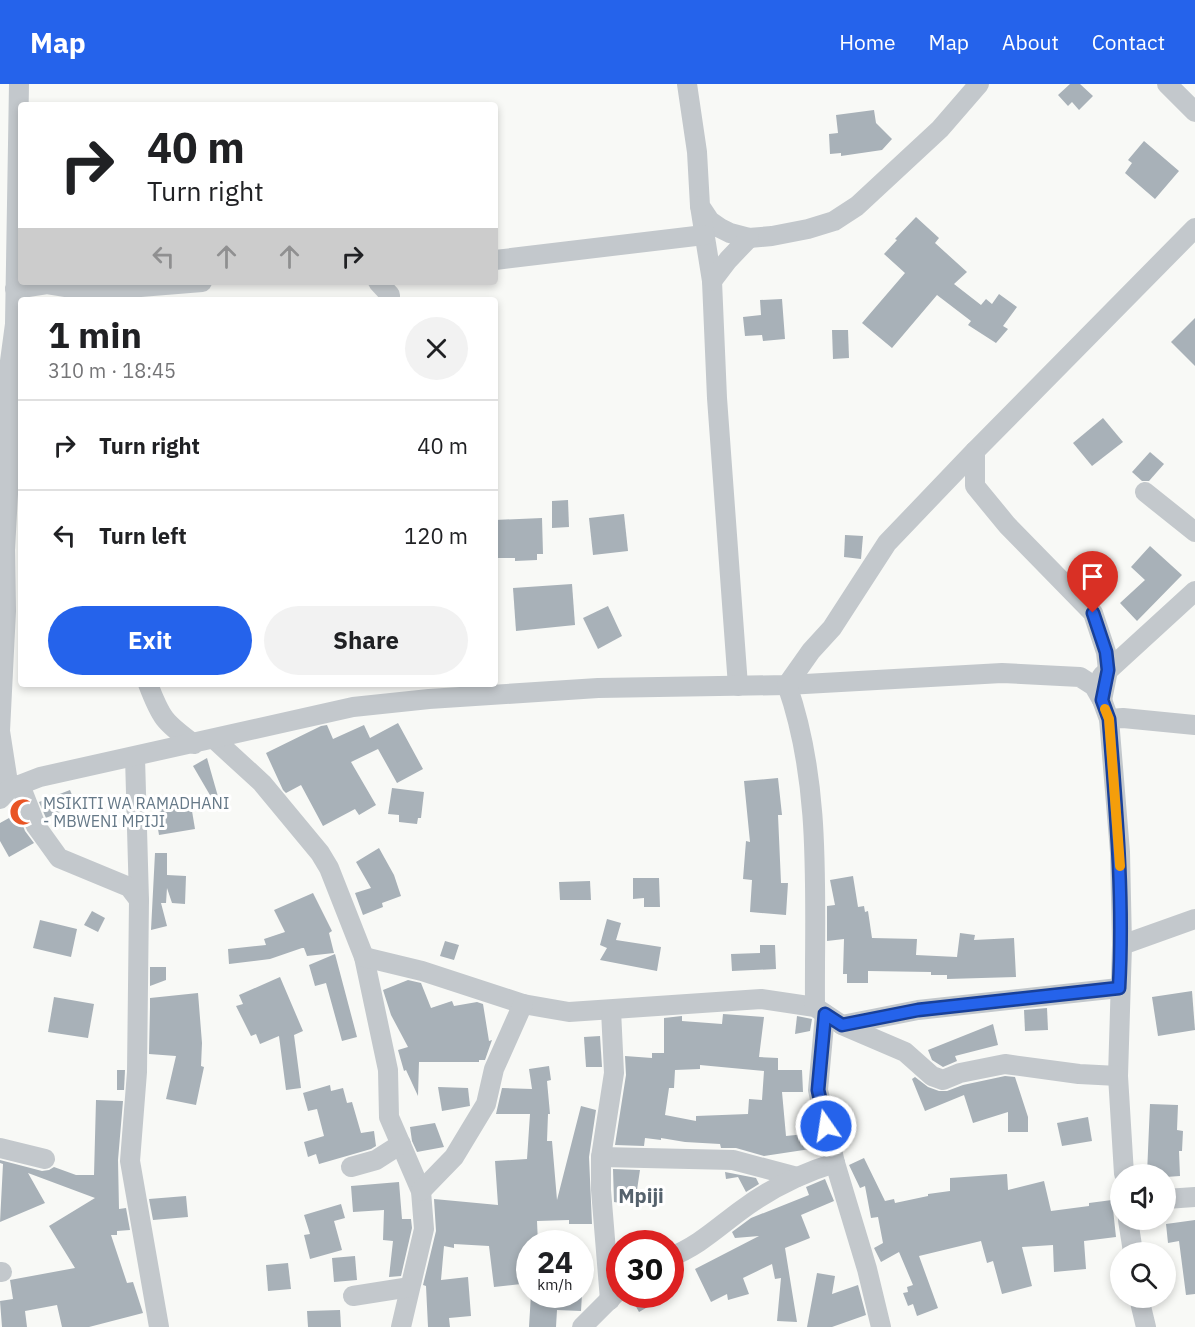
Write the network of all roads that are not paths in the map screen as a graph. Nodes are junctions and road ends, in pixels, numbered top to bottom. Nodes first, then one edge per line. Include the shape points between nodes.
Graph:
1 (19, 84) edge
2 (687, 84) edge
3 (979, 84) edge
4 (1167, 84) edge
5 (19, 102) edge
6 (1195, 111) edge
7 (18, 135) edge
8 (700, 206) junction
9 (1195, 228) edge
10 (704, 235) junction
11 (748, 238) junction
12 (498, 260) edge
13 (712, 281) junction
14 (41, 285) edge
15 (51, 285) edge
16 (176, 285) edge
17 (15, 289) junction
18 (91, 295) edge
19 (0, 343) edge
20 (10, 361) junction
21 (975, 451) junction
22 (951, 478) junction
23 (975, 486) junction
24 (1145, 492) dead end
25 (1195, 532) edge
26 (2, 551) edge
27 (1195, 591) edge
28 (3, 610) edge
29 (1108, 670) junction
30 (787, 685) junction
31 (738, 686) junction
32 (149, 687) edge
33 (429, 692) edge
34 (1098, 693) junction
35 (1109, 719) junction
36 (1195, 725) edge
37 (214, 739) junction
38 (194, 744) junction
39 (135, 757) junction
40 (10, 791) edge
41 (138, 900) junction
42 (1195, 919) edge
43 (1122, 945) junction
44 (364, 957) junction
45 (1119, 988) junction
46 (523, 1004) junction
47 (611, 1010) junction
48 (820, 1011) junction
49 (842, 1025) junction
50 (1118, 1076) junction
51 (401, 1144) junction
52 (0, 1148) edge
53 (601, 1157) junction
54 (45, 1159) dead end
55 (835, 1163) junction
56 (1123, 1164) edge
57 (351, 1167) dead end
58 (797, 1177) junction
59 (422, 1191) junction
60 (1195, 1197) edge
61 (1176, 1198) edge
62 (606, 1230) edge
63 (684, 1252) edge
64 (410, 1287) junction
65 (353, 1296) dead end
66 (606, 1303) edge
67 (1141, 1308) edge
68 (159, 1327) edge
69 (401, 1327) edge
70 (582, 1327) edge
71 (881, 1327) edge
72 (1146, 1327) edge

1 - 5 street
2 - 8 street
3 - 11 street via 940,129 857,206 808,229
4 - 6 street
7 - 17 street
8 - 10 street
8 - 11 street via 720,228
9 - 21 street
10 - 12 street
10 - 13 street
11 - 13 street
13 - 31 street
14 - 17 street
15 - 18 street
16 - 18 street
17 - 20 street
19 - 20 street
20 - 26 street via 10,457
21 - 22 street
21 - 23 street
22 - 23 street
22 - 30 street via 887,543 832,628
23 - 29 street via 1006,525 1093,613
24 - 25 street
26 - 28 street
27 - 29 street
28 - 40 street via 0,731
29 - 34 street
30 - 31 street
30 - 34 street via 1002,673 1080,676
30 - 48 street via 798,715 814,823
31 - 33 street
32 - 38 street via 167,724
33 - 37 street
34 - 35 street
35 - 36 street
35 - 43 street via 1120,852
37 - 38 street
37 - 44 street via 262,783 320,853
38 - 39 street
39 - 40 street via 40,777
39 - 41 street
40 - 41 street via 59,858 129,887
41 - 68 street via 137,1072 130,1161
42 - 43 street
43 - 45 street
44 - 46 street via 422,971
44 - 51 street via 388,1070 390,1117
45 - 49 street via 918,1010
45 - 50 street
46 - 47 street via 570,1012
46 - 59 street via 494,1069 486,1104 454,1158
47 - 48 street via 761,999
47 - 53 street via 614,1073
48 - 49 street
48 - 55 street via 818,1090
49 - 50 street via 905,1052 932,1076 943,1080 1005,1064
50 - 56 street
51 - 57 street via 376,1160
51 - 59 street
52 - 54 street
53 - 58 street via 733,1160
53 - 62 street
55 - 58 street
55 - 71 street
58 - 63 street via 742,1209
59 - 64 street via 424,1229
60 - 61 street
64 - 65 street
64 - 69 street
66 - 70 street
67 - 72 street

